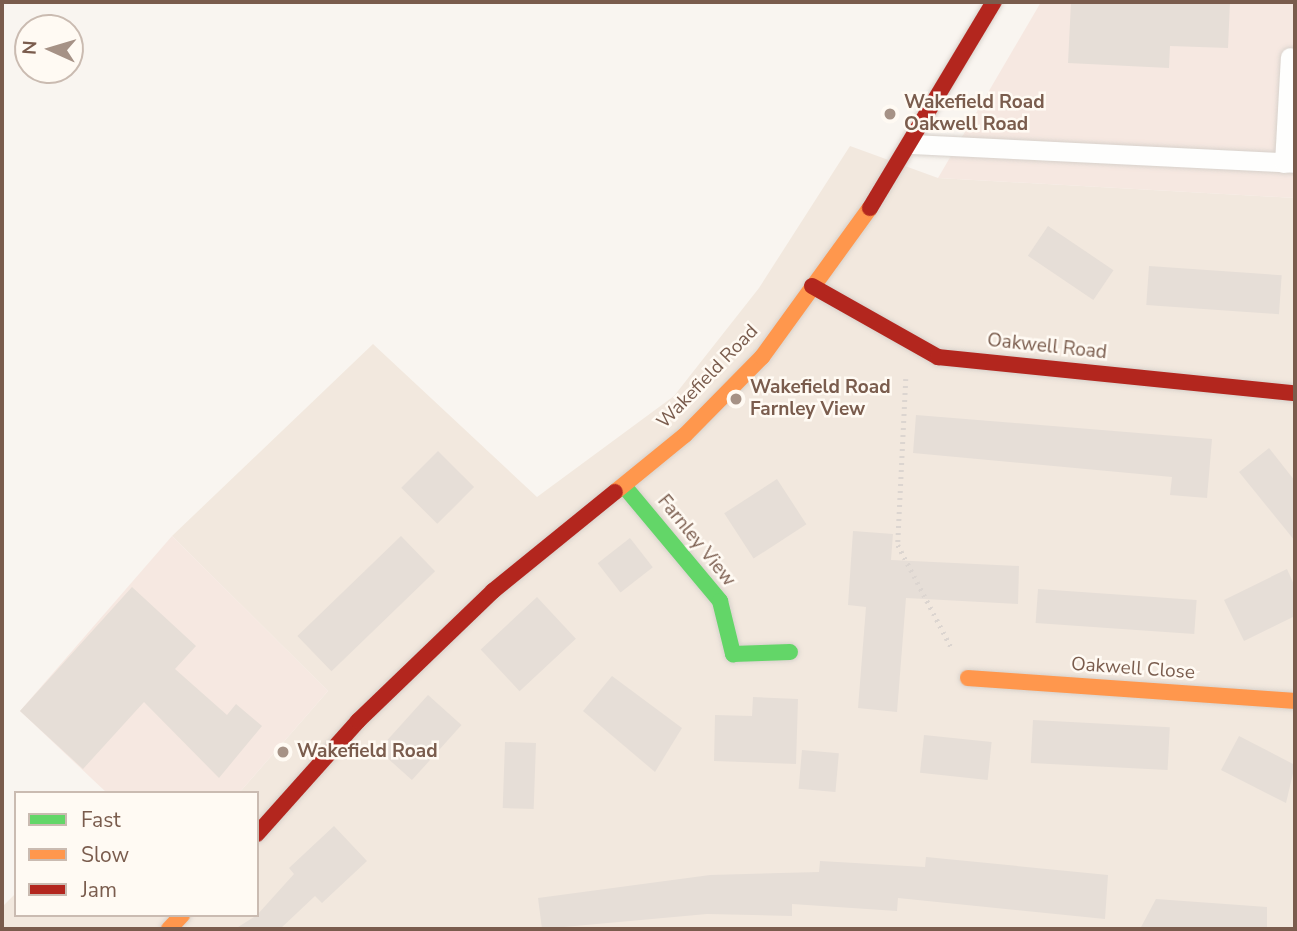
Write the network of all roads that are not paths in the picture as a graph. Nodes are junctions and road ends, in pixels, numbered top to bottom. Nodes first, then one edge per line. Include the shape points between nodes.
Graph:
1 (994, 2) edge
2 (1290, 57) dead end
3 (911, 144) junction
4 (1289, 163) edge
5 (812, 286) junction
6 (1295, 393) edge
7 (624, 486) junction
8 (790, 652) dead end
9 (968, 678) road end
10 (1295, 701) edge
11 (259, 832) edge

1 - 3 main road, Wakefield Road
2 - 4 lane
3 - 4 lane
3 - 5 main road, Wakefield Road
5 - 6 main road, Oakwell Road via 913,347 938,357
5 - 7 main road, Wakefield Road via 762,357
7 - 8 main road, Farnley View via 720,601 733,654
7 - 11 main road, Wakefield Road via 493,591 358,721
9 - 10 main road, Oakwell Close

